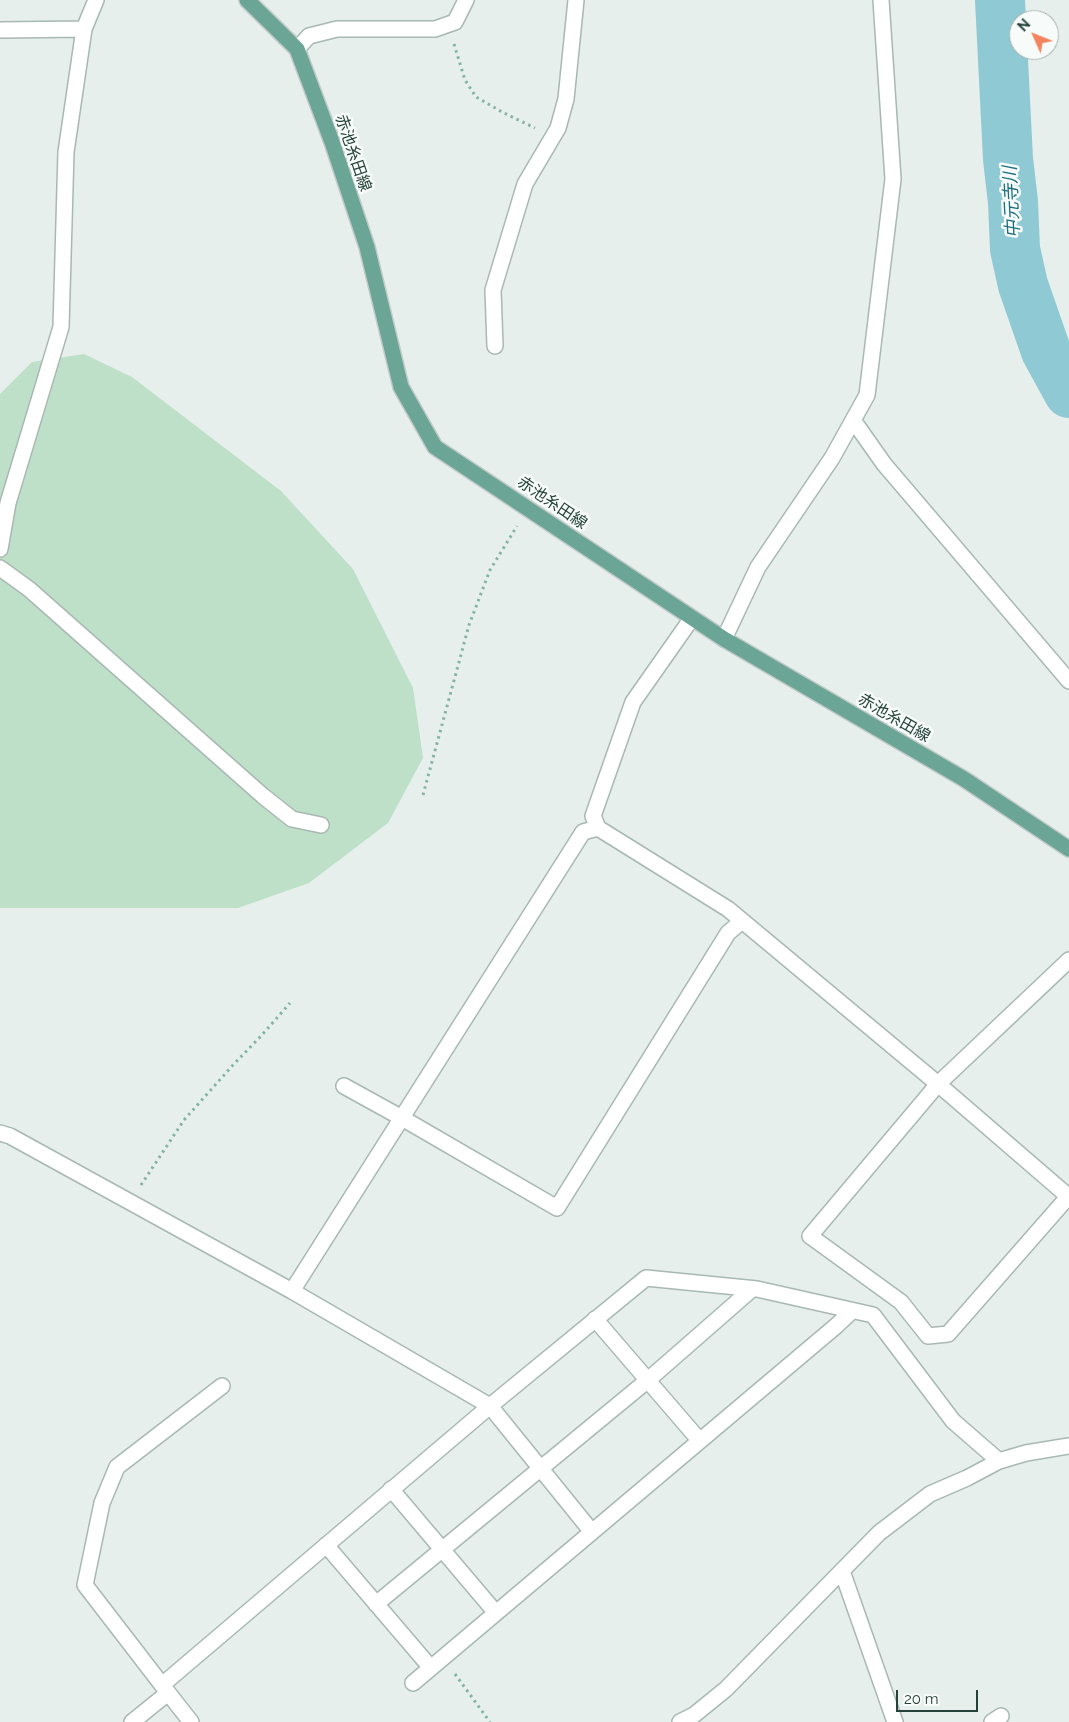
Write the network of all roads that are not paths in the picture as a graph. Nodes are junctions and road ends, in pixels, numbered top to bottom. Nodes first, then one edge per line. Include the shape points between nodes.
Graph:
1 (96, 0) edge
2 (247, 0) edge
3 (466, 0) edge
4 (576, 0) edge
5 (881, 0) edge
6 (84, 29) junction
7 (0, 30) edge
8 (297, 49) junction
9 (495, 346) dead end
10 (853, 420) junction
11 (0, 549) edge
12 (0, 568) edge
13 (692, 618) junction
14 (724, 639) junction
15 (1069, 681) edge
16 (321, 825) dead end
17 (598, 828) junction
18 (1069, 849) edge
19 (742, 921) junction
20 (1069, 960) edge
21 (938, 1084) junction
22 (344, 1086) dead end
23 (402, 1118) junction
24 (0, 1133) edge
25 (1069, 1197) edge
26 (752, 1289) junction
27 (292, 1292) junction
28 (852, 1311) junction
29 (596, 1319) junction
30 (648, 1380) junction
31 (222, 1386) dead end
32 (490, 1406) junction
33 (700, 1440) junction
34 (1069, 1446) edge
35 (999, 1460) junction
36 (541, 1469) junction
37 (392, 1490) junction
38 (592, 1532) junction
39 (326, 1545) junction
40 (442, 1549) junction
41 (842, 1571) junction
42 (376, 1604) junction
43 (496, 1613) junction
44 (431, 1668) junction
45 (413, 1683) dead end
46 (165, 1689) junction
47 (132, 1722) edge
48 (191, 1722) edge
49 (680, 1722) edge
50 (895, 1722) edge

1 - 6 street
2 - 8 main road, 赤池糸田線
3 - 8 street via 455,22 435,29 337,29 309,36
4 - 9 street via 566,100 558,128 525,184 492,290
5 - 10 street via 893,179 867,395
6 - 7 street
6 - 11 street via 66,152 61,327 8,503
8 - 13 main road, 赤池糸田線 via 367,247 401,387 435,447
10 - 14 street via 832,458 758,567
10 - 15 street via 884,464
12 - 16 street via 29,589 263,796 292,819
13 - 14 main road, 赤池糸田線
13 - 17 street via 633,702 594,816
14 - 18 main road, 赤池糸田線 via 964,779
17 - 19 street
17 - 23 street via 583,832
19 - 21 street
19 - 23 street via 728,933 557,1208
20 - 21 street
21 - 25 street
21 - 25 street via 810,1236 901,1302 928,1336 948,1334
22 - 23 street
23 - 27 street
24 - 27 street
26 - 28 street
26 - 29 street via 646,1278
26 - 30 street
27 - 32 street
28 - 33 street
28 - 35 street via 873,1315 953,1422
29 - 30 street
29 - 32 street
30 - 33 street
30 - 36 street
31 - 46 street via 117,1468 102,1503 85,1585
32 - 36 street
32 - 37 street
33 - 38 street
34 - 35 street
35 - 41 street via 930,1494 878,1533
36 - 38 street
36 - 40 street
37 - 39 street
37 - 40 street
38 - 43 street
39 - 42 street
39 - 46 street
40 - 42 street
40 - 43 street
41 - 49 street via 726,1689
41 - 50 street
42 - 44 street
43 - 44 street
44 - 45 street
46 - 47 street
46 - 48 street

